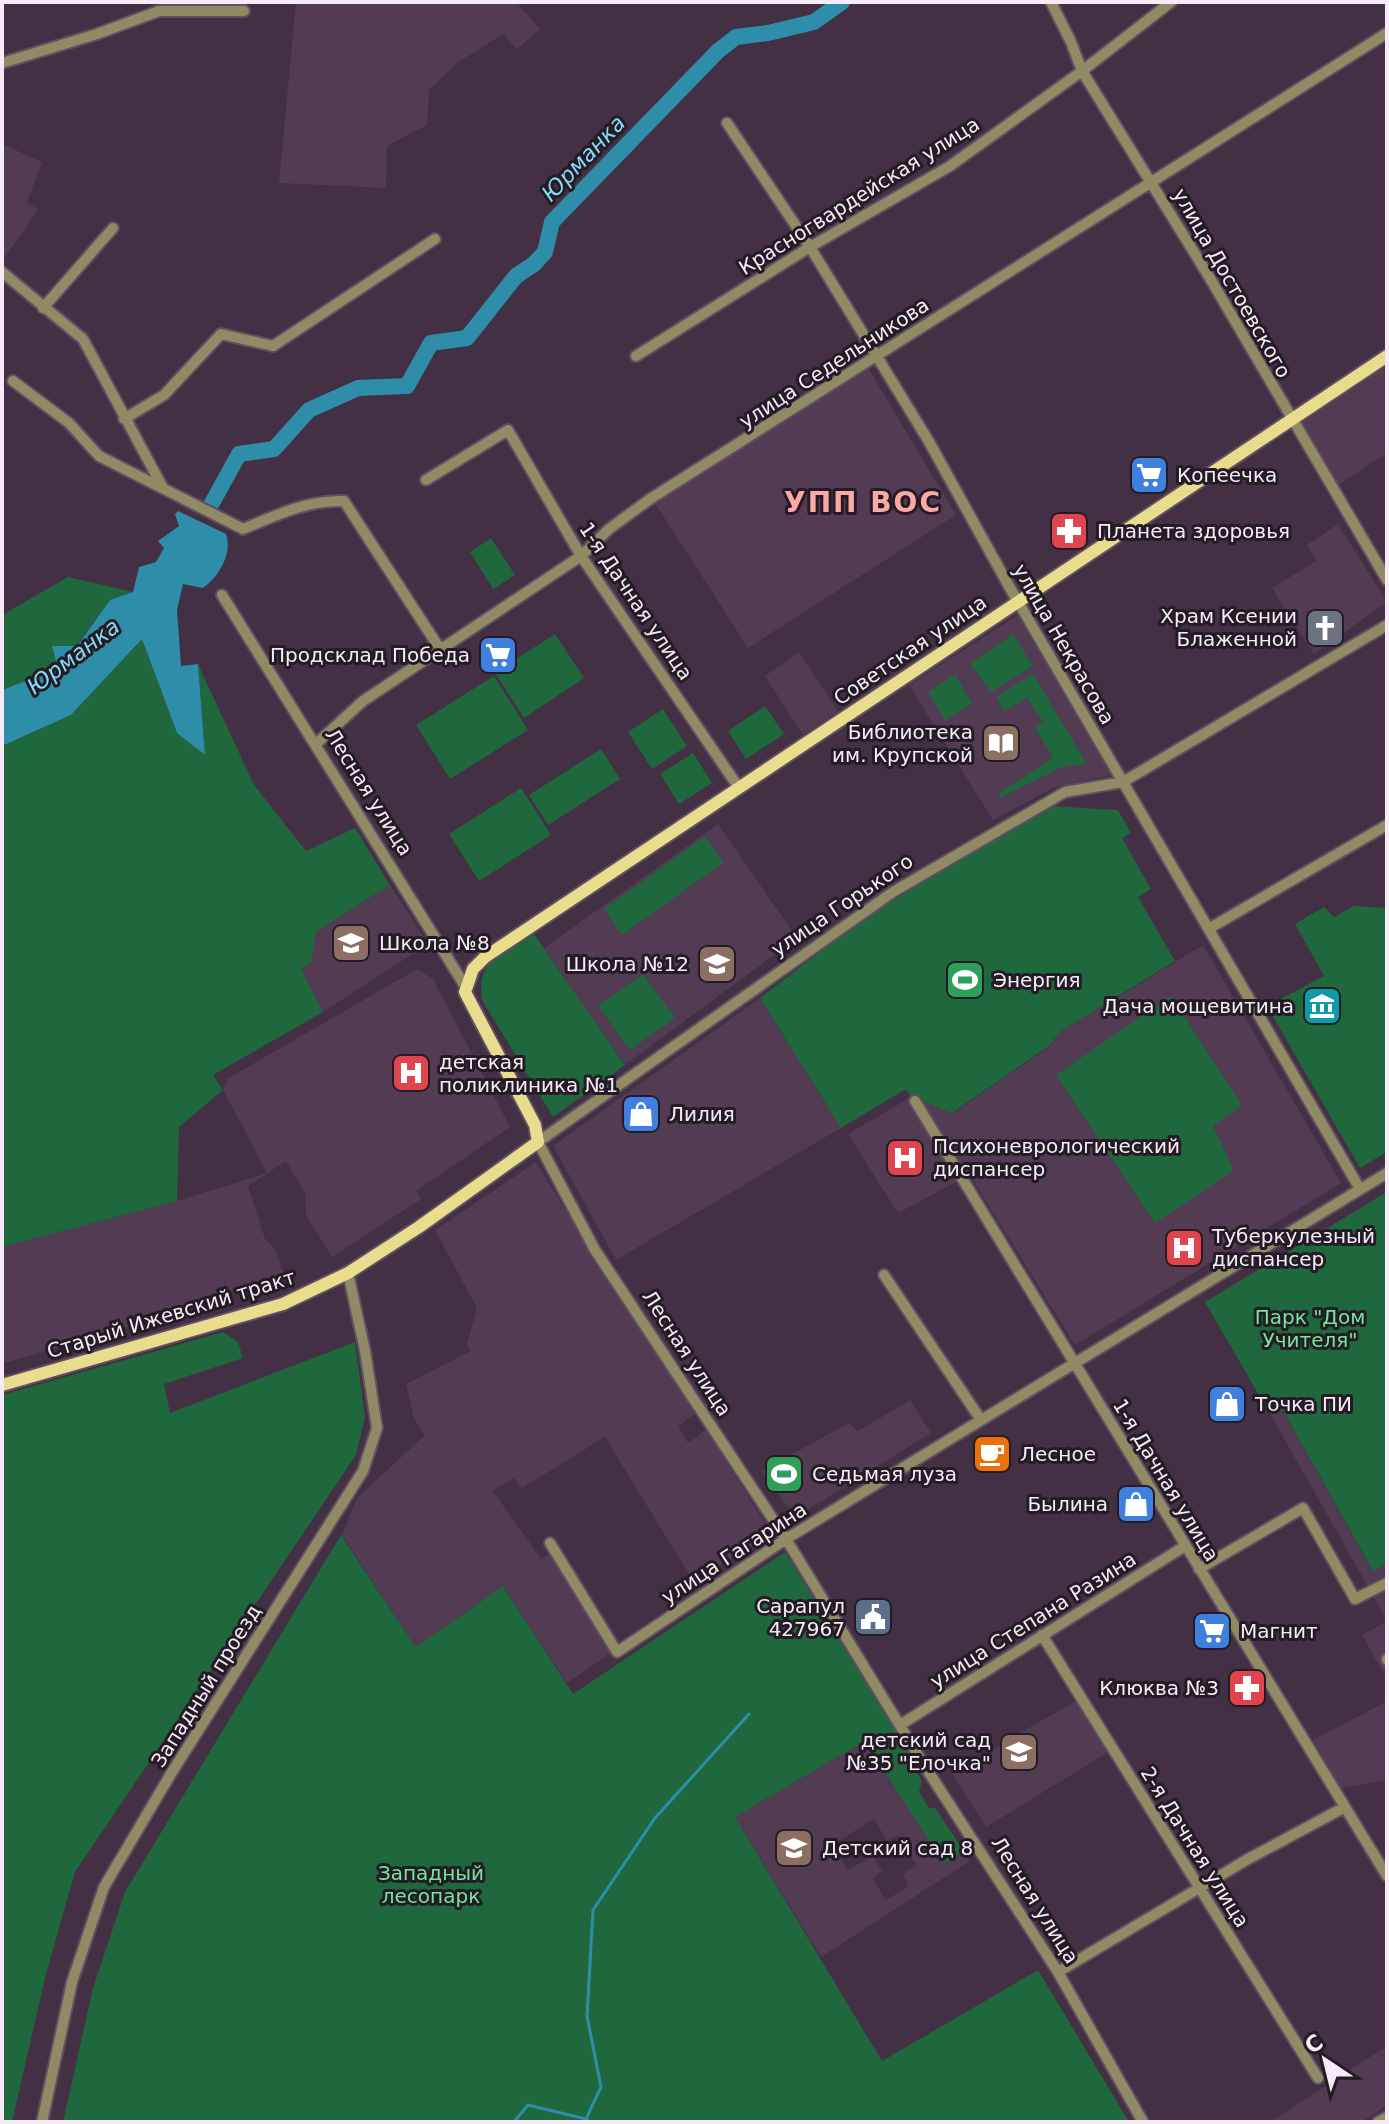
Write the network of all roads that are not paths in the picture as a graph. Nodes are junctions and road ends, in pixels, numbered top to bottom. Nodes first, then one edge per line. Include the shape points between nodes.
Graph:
1 (1051, 2) edge
2 (1171, 2) edge
3 (244, 11) dead end
4 (1387, 33) edge
5 (2, 63) edge
6 (1082, 71) junction
7 (727, 123) dead end
8 (1152, 181) junction
9 (113, 228) dead end
10 (435, 239) dead end
11 (810, 247) junction
12 (2, 272) edge
13 (43, 308) junction
14 (878, 355) junction
15 (636, 356) dead end
16 (1387, 356) edge
17 (13, 381) dead end
18 (124, 419) junction
19 (1292, 420) junction
20 (426, 480) dead end
21 (163, 490) junction
22 (581, 556) junction
23 (1387, 580) edge
24 (222, 595) dead end
25 (1019, 602) junction
26 (1387, 625) edge
27 (440, 649) junction
28 (316, 744) junction
29 (1123, 782) junction
30 (739, 788) junction
31 (1387, 825) edge
32 (1210, 928) junction
33 (465, 986) junction
34 (915, 1101) dead end
35 (538, 1142) junction
36 (1387, 1173) edge
37 (1360, 1189) junction
38 (348, 1273) junction
39 (884, 1275) dead end
40 (1073, 1363) junction
41 (2, 1385) edge
42 (981, 1420) junction
43 (786, 1539) junction
44 (550, 1543) dead end
45 (1185, 1546) junction
46 (1199, 1569) junction
47 (1387, 1583) edge
48 (1042, 1635) junction
49 (900, 1725) junction
50 (1345, 1807) junction
51 (1387, 1876) edge
52 (1199, 1887) junction
53 (1058, 1972) junction
54 (1318, 2078) dead end
55 (1387, 2117) edge
56 (42, 2122) edge
57 (1143, 2122) edge
58 (1378, 2122) edge

1 - 6 street, улица Достоевского
2 - 6 street, Красногвардейская улица
3 - 5 street via 159,11
4 - 8 street, улица Седельникова
6 - 8 street, улица Достоевского
6 - 11 street, Красногвардейская улица via 950,166
7 - 11 street, улица Некрасова
8 - 14 street, улица Седельникова
8 - 19 street, улица Достоевского
9 - 13 street
10 - 18 street via 273,346 221,334 164,395
11 - 14 street, улица Некрасова
11 - 15 street, Красногвардейская улица
12 - 13 street
13 - 18 street via 83,339
14 - 22 street, улица Седельникова via 650,499
14 - 25 street, улица Некрасова
16 - 19 main road, Советская улица
17 - 21 street via 69,423 99,456
18 - 21 street
19 - 23 street, улица Достоевского
19 - 25 main road, Советская улица
20 - 22 street, 1-я Дачная улица via 508,430
21 - 27 street via 243,529 295,508 344,501
22 - 27 street, улица Седельникова
22 - 30 street, 1-я Дачная улица
24 - 28 street, Лесная улица
25 - 29 street, улица Некрасова
25 - 30 main road, Советская улица
26 - 29 street, улица Горького
27 - 28 street, улица Седельникова via 363,701
28 - 33 street, Лесная улица
29 - 32 street, улица Некрасова
29 - 35 street, улица Горького via 1065,792 893,892
30 - 33 main road, Советская улица via 485,957
31 - 32 street
32 - 37 street, улица Некрасова
33 - 35 main road, Лесная улица via 535,1125
34 - 40 street, 1-я Дачная улица
35 - 38 main road, улица Горького
35 - 43 street, Лесная улица via 595,1250
36 - 37 street, улица Гагарина
37 - 40 street, улица Гагарина
38 - 41 main road, Старый Ижевский тракт via 283,1304
38 - 56 street, Западный проезд via 377,1428 363,1471 104,1887 72,1982
39 - 42 street
40 - 42 street, улица Гагарина
40 - 45 street, 1-я Дачная улица
42 - 43 street, улица Гагарина
43 - 44 street, улица Гагарина via 617,1652
43 - 49 street, Лесная улица
45 - 46 street, 1-я Дачная улица
45 - 48 street, улица Степана Разина
46 - 47 street via 1303,1508 1355,1599
46 - 50 street, 1-я Дачная улица
48 - 49 street, улица Степана Разина
48 - 52 street, 2-я Дачная улица
49 - 53 street, Лесная улица
50 - 51 street, 1-я Дачная улица
50 - 52 street
52 - 53 street
52 - 54 street, 2-я Дачная улица
53 - 57 street, Лесная улица
55 - 58 street

